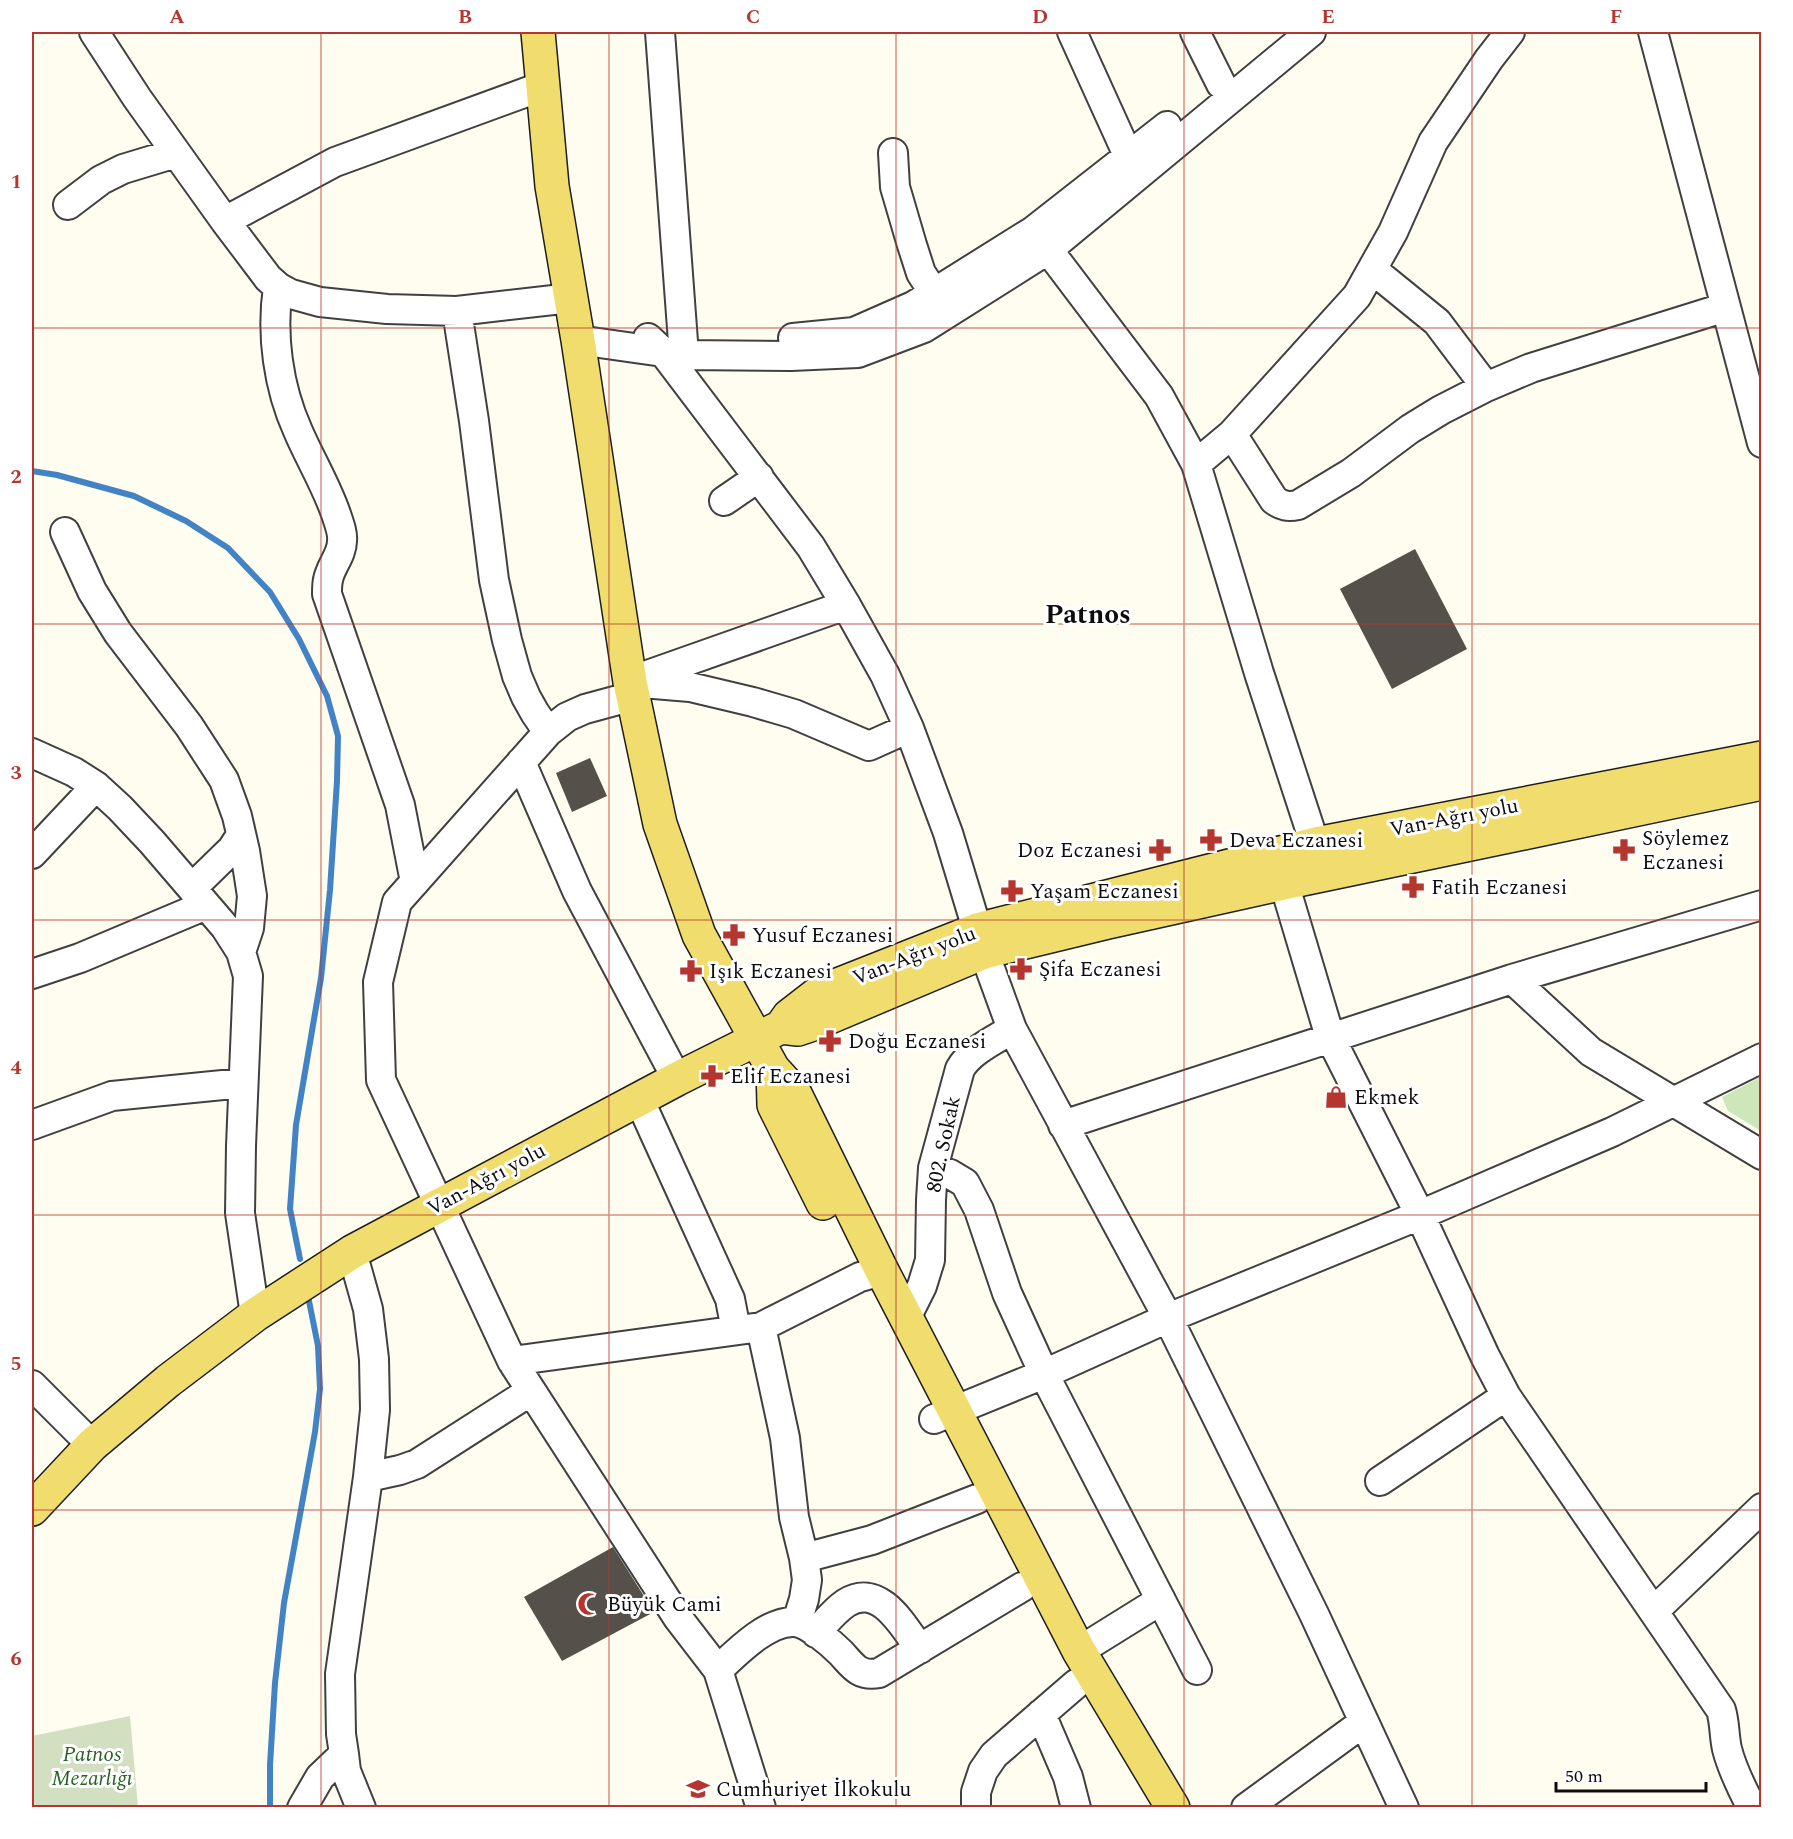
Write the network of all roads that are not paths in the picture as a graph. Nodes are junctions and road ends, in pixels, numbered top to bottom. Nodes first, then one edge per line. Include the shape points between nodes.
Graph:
1 (94, 32) edge
2 (538, 32) edge
3 (660, 32) edge
4 (1072, 32) edge
5 (1195, 32) edge
6 (1284, 32) edge
7 (1311, 32) edge
8 (1510, 32) edge
9 (1653, 32) edge
10 (1221, 84) junction
11 (543, 86) junction
12 (176, 153) junction
13 (892, 153) dead end
14 (1133, 166) junction
15 (68, 205) dead end
16 (225, 221) junction
17 (1041, 240) junction
18 (1373, 270) junction
19 (278, 287) junction
20 (934, 293) junction
21 (571, 298) junction
22 (1726, 307) junction
23 (457, 311) junction
24 (578, 340) junction
25 (670, 346) junction
26 (1486, 387) junction
27 (1232, 434) junction
28 (1761, 443) edge
29 (1196, 464) junction
30 (759, 477) junction
31 (724, 501) dead end
32 (65, 532) dead end
33 (846, 605) junction
34 (632, 689) junction
35 (909, 728) junction
36 (548, 732) junction
37 (32, 753) edge
38 (1761, 758) edge
39 (521, 762) junction
40 (1761, 783) edge
41 (96, 786) junction
42 (241, 835) junction
43 (32, 854) edge
44 (1320, 859) junction
45 (415, 882) junction
46 (1284, 882) junction
47 (199, 897) junction
48 (1761, 904) edge
49 (980, 941) junction
50 (241, 952) junction
51 (32, 974) edge
52 (1512, 979) junction
53 (1012, 1029) junction
54 (768, 1033) junction
55 (1330, 1037) junction
56 (1761, 1058) edge
57 (677, 1079) junction
58 (243, 1083) junction
59 (639, 1099) junction
60 (1675, 1101) junction
61 (32, 1125) edge
62 (1062, 1125) junction
63 (1761, 1155) edge
64 (933, 1168) junction
65 (439, 1204) junction
66 (1420, 1215) junction
67 (352, 1252) junction
68 (871, 1274) junction
69 (255, 1315) junction
70 (906, 1318) junction
71 (1168, 1318) junction
72 (749, 1328) junction
73 (512, 1361) junction
74 (1044, 1374) junction
75 (32, 1385) edge
76 (531, 1390) junction
77 (1506, 1396) junction
78 (944, 1414) junction
79 (92, 1445) junction
80 (368, 1477) junction
81 (1380, 1481) dead end
82 (977, 1499) junction
83 (1761, 1508) edge
84 (32, 1509) edge
85 (804, 1558) junction
86 (1022, 1587) junction
87 (1161, 1600) junction
88 (1654, 1611) junction
89 (807, 1628) junction
90 (920, 1649) junction
91 (1079, 1650) junction
92 (718, 1670) junction
93 (1197, 1670) dead end
94 (1076, 1684) junction
95 (1041, 1714) junction
96 (1364, 1722) junction
97 (344, 1755) junction
98 (302, 1808) edge
99 (361, 1808) edge
100 (760, 1808) edge
101 (976, 1808) edge
102 (1076, 1808) edge
103 (1152, 1808) edge
104 (1173, 1808) edge
105 (1246, 1808) edge
106 (1404, 1808) edge
107 (1752, 1808) edge

1 - 12 street
2 - 11 main road
3 - 25 street
4 - 14 street
5 - 10 street
6 - 10 street
7 - 14 street
8 - 18 street via 1433,142
9 - 22 street
10 - 14 street
11 - 16 street via 335,162
11 - 21 main road via 552,186
12 - 15 street via 123,169
12 - 16 street
13 - 20 street via 895,187 912,245 921,273
14 - 17 street
16 - 19 street
17 - 20 street
17 - 25 street via 924,328 858,353 791,356
17 - 29 street via 1159,396
18 - 26 street via 1437,322
18 - 27 street via 1357,296
19 - 23 street via 320,302
19 - 45 street via 277,349 288,406 331,500 341,534 327,594 400,805
20 - 25 street via 854,332
21 - 23 street
21 - 24 main road
22 - 26 street via 1531,368
22 - 28 street
23 - 36 street via 494,580 517,676
24 - 25 street
24 - 34 main road
25 - 30 street
26 - 27 street via 1433,415 1298,505 1283,505 1274,500
27 - 29 street
29 - 44 street
30 - 31 street
30 - 33 street via 811,547
32 - 42 street via 92,591 118,633 189,726 224,780
33 - 34 street
33 - 35 street
34 - 35 street via 690,687 753,702 794,714 869,746
34 - 36 street via 567,717
34 - 54 main road via 660,824 699,935
35 - 49 street via 948,833
36 - 39 street
37 - 41 street
38 - 44 main road, Van-Ağrı yolu
39 - 45 street
39 - 57 street via 577,891
40 - 44 main road
41 - 43 street
41 - 47 street
42 - 47 street
42 - 50 street via 252,896 249,928
44 - 46 main road
44 - 49 main road, Van-Ağrı yolu
45 - 65 street via 397,902 378,982 381,1080
46 - 49 main road via 1108,922
46 - 55 street
47 - 50 street
47 - 51 street via 80,958
48 - 52 street
49 - 53 street
49 - 54 main road, Van-Ağrı yolu via 820,992
50 - 58 street via 248,976
52 - 55 street
52 - 60 street via 1591,1052
53 - 62 street
53 - 64 street, 802. Sokak via 963,1063
54 - 57 main road, Van-Ağrı yolu
54 - 68 main road via 774,1105
55 - 62 street
55 - 66 street
56 - 60 street
57 - 59 main road, Van-Ağrı yolu
58 - 61 street via 112,1096
58 - 69 street via 240,1213
59 - 65 main road, Van-Ağrı yolu
59 - 72 street via 730,1299
60 - 63 street
60 - 66 street
62 - 71 street
64 - 70 street, 802. Sokak via 930,1260
64 - 74 street via 965,1183 979,1210 1007,1293
65 - 67 main road, Van-Ağrı yolu
65 - 73 street
66 - 71 street
66 - 77 street
67 - 69 main road, Van-Ağrı yolu
67 - 80 street via 369,1309 374,1359 375,1410
68 - 70 main road
68 - 72 street
68 - 78 main road
69 - 79 main road, Van-Ağrı yolu
70 - 78 main road
71 - 74 street
71 - 96 street
72 - 73 street
72 - 85 street via 785,1438 794,1516
73 - 76 street
74 - 78 street
74 - 87 street
75 - 79 street
76 - 80 street via 417,1464
76 - 92 street via 678,1618
77 - 81 street
77 - 88 street
78 - 82 main road
78 - 91 main road
79 - 84 main road, Van-Ağrı yolu
80 - 97 street via 340,1674
82 - 85 street via 872,1540
82 - 86 main road
83 - 88 street
85 - 89 street
86 - 90 street
86 - 94 main road
87 - 91 street
87 - 93 street
88 - 107 street via 1721,1710 1733,1768
89 - 90 street via 840,1652 853,1668 866,1674 885,1671
89 - 90 street via 857,1598 876,1599 890,1608
89 - 92 street via 784,1623 758,1636
91 - 104 main road
92 - 100 street
94 - 95 street
94 - 103 main road
95 - 101 street via 994,1755 983,1771
95 - 102 street via 1068,1777
96 - 105 street
96 - 106 street
97 - 98 street via 320,1777
97 - 99 street

